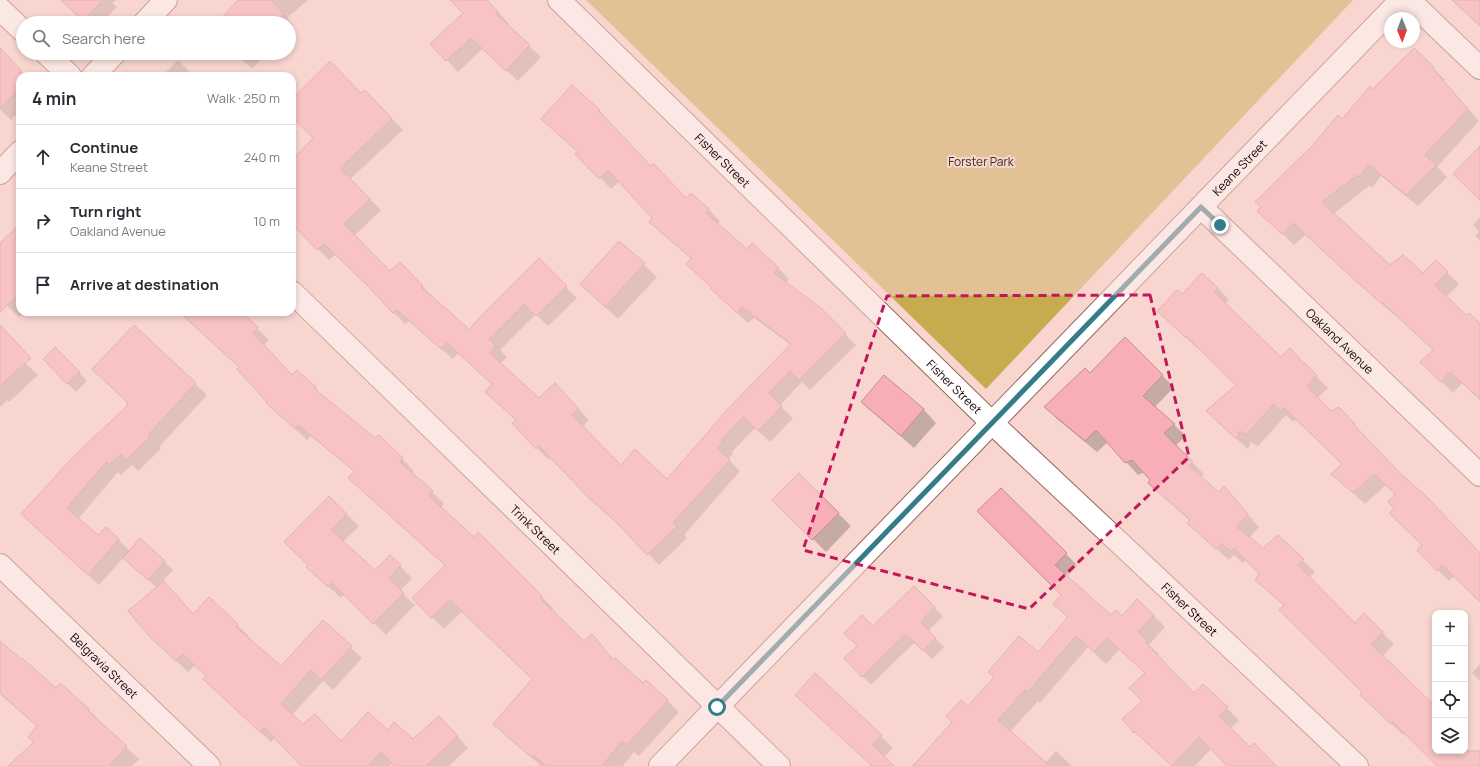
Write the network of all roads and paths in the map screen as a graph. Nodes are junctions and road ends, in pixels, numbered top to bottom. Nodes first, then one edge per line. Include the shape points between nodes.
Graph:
1 (166, 0) edge
2 (559, 0) edge
3 (1401, 0) edge
4 (1409, 0) edge
5 (0, 9) edge
6 (151, 16) edge
7 (16, 24) edge
8 (53, 60) edge
9 (108, 60) edge
10 (1480, 68) edge
11 (66, 72) edge
12 (97, 72) edge
13 (16, 156) edge
14 (0, 173) edge
15 (1201, 207) junction
16 (296, 296) edge
17 (992, 423) junction
18 (1480, 475) edge
19 (0, 566) edge
20 (717, 707) junction
21 (210, 766) edge
22 (660, 766) edge
23 (779, 766) edge
24 (1357, 766) edge

1 - 6 street
2 - 17 street, Fisher Street
3 - 15 street, Keane Street
4 - 10 street
5 - 7 street
8 - 11 street
9 - 12 street
13 - 14 street
15 - 17 street, Keane Street
15 - 18 street, Oakland Avenue
16 - 20 street, Trink Street
17 - 20 street, Keane Street
17 - 24 street, Fisher Street
19 - 21 street, Belgravia Street
20 - 22 street, Keane Street
20 - 23 street, Trink Street

